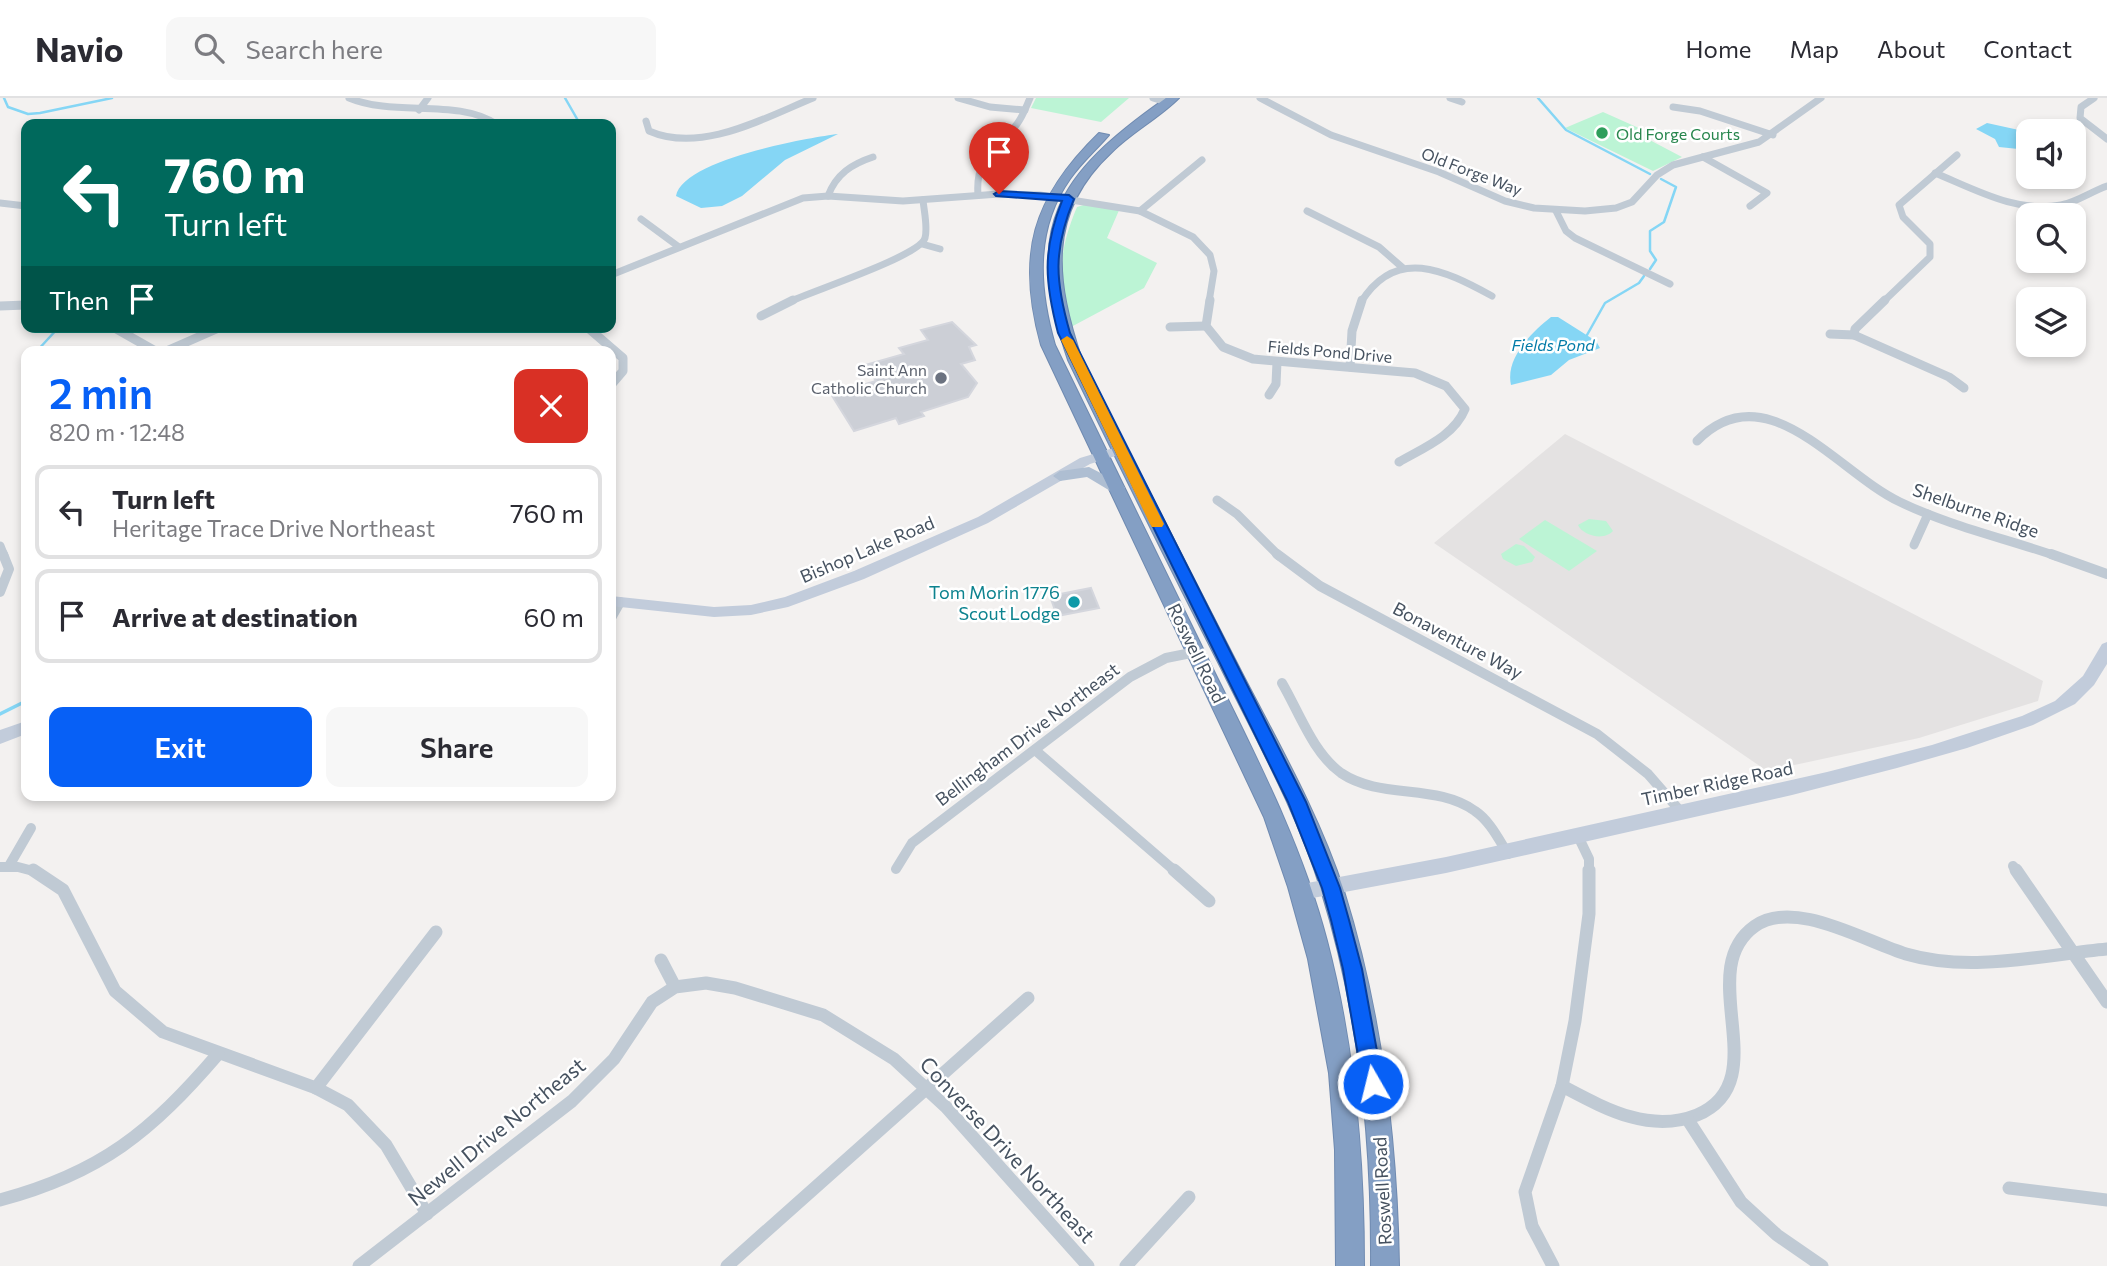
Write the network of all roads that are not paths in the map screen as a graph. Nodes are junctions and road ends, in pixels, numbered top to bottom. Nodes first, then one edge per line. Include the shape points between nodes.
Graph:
1 (349, 98) edge
2 (428, 98) edge
3 (813, 98) edge
4 (958, 98) edge
5 (1030, 98) edge
6 (1260, 98) edge
7 (1450, 98) edge
8 (1820, 98) edge
9 (2094, 98) edge
10 (1160, 99) edge
11 (1462, 102) dead end
12 (1672, 107) dead end
13 (419, 110) junction
14 (1025, 110) junction
15 (492, 119) edge
16 (646, 121) dead end
17 (1773, 135) junction
18 (2107, 139) edge
19 (1956, 155) dead end
20 (1703, 157) junction
21 (873, 158) dead end
22 (1202, 160) dead end
23 (1935, 173) junction
24 (2107, 186) edge
25 (978, 195) junction
26 (828, 196) junction
27 (1060, 198) junction
28 (923, 200) junction
29 (0, 203) edge
30 (21, 205) edge
31 (1750, 206) dead end
32 (1140, 211) junction
33 (1307, 211) dead end
34 (1556, 211) junction
35 (641, 219) dead end
36 (922, 244) junction
37 (679, 247) junction
38 (940, 249) dead end
39 (1402, 268) junction
40 (616, 273) edge
41 (1670, 284) dead end
42 (1492, 296) dead end
43 (21, 304) edge
44 (0, 306) edge
45 (761, 316) dead end
46 (1206, 326) junction
47 (1170, 327) dead end
48 (124, 333) edge
49 (207, 333) edge
50 (594, 333) edge
51 (1830, 334) dead end
52 (1854, 335) junction
53 (147, 346) edge
54 (178, 346) edge
55 (609, 346) edge
56 (616, 352) edge
57 (1277, 362) junction
58 (1350, 367) junction
59 (616, 379) edge
60 (1964, 388) dead end
61 (1269, 395) dead end
62 (1697, 441) dead end
63 (1111, 452) junction
64 (1399, 462) dead end
65 (1060, 476) junction
66 (1117, 488) junction
67 (1217, 500) dead end
68 (1928, 514) junction
69 (1914, 545) dead end
70 (0, 546) edge
71 (2107, 574) edge
72 (0, 593) edge
73 (616, 601) edge
74 (2107, 648) edge
75 (1196, 652) junction
76 (1282, 683) dead end
77 (21, 729) edge
78 (0, 737) edge
79 (1035, 750) junction
80 (1681, 812) junction
81 (30, 828) dead end
82 (1578, 836) junction
83 (1508, 854) junction
84 (4, 866) edge
85 (2013, 866) dead end
86 (896, 869) dead end
87 (1331, 888) junction
88 (1302, 892) junction
89 (1209, 901) dead end
90 (436, 932) dead end
91 (2107, 949) edge
92 (2075, 951) junction
93 (661, 960) dead end
94 (706, 982) joint
95 (675, 987) junction
96 (1028, 998) dead end
97 (2107, 1002) edge
98 (218, 1054) junction
99 (1562, 1086) junction
100 (316, 1088) junction
101 (926, 1088) junction
102 (1688, 1120) junction
103 (2009, 1188) dead end
104 (1189, 1197) dead end
105 (0, 1200) edge
106 (2107, 1200) edge
107 (427, 1214) junction
108 (359, 1266) edge
109 (727, 1266) edge
110 (1088, 1266) edge
111 (1126, 1266) edge
112 (1350, 1266) edge
113 (1385, 1266) edge
114 (1553, 1266) edge
115 (1822, 1266) edge

1 - 13 street via 376,108
2 - 13 street
3 - 16 street via 705,136 662,137 649,131
4 - 14 street
5 - 14 street
6 - 34 street, Old Forge Way via 1357,145 1440,172 1505,201
7 - 11 street
8 - 17 street, Old Forge Way
9 - 18 street via 2081,107 2080,118
10 - 27 highway, Roswell Road
12 - 17 street
13 - 15 street via 472,111
14 - 25 street via 979,167 975,177
17 - 20 street, Old Forge Way
19 - 23 street
20 - 31 street via 1767,193
20 - 34 street, Old Forge Way via 1663,170 1639,197 1623,206
21 - 26 street via 838,176
22 - 32 street
23 - 24 street via 2038,206 2066,204
23 - 52 street via 1899,205 1903,217 1930,244 1930,257
25 - 27 street
25 - 28 street
26 - 28 street
26 - 37 street via 793,200
27 - 32 street
27 - 63 highway, Roswell Road via 1052,257 1056,309
28 - 36 street via 928,225
29 - 30 street
32 - 46 street via 1193,237 1210,255 1214,271
33 - 39 street via 1379,247
34 - 41 street via 1569,235
35 - 37 street
36 - 38 street
36 - 45 street via 895,260 814,290
37 - 40 street
39 - 42 street via 1461,277
39 - 58 street via 1368,285 1350,331
43 - 44 street
46 - 47 street
46 - 57 street, Fields Pond Drive via 1225,348
48 - 53 street
49 - 54 street
50 - 55 street
51 - 52 street
52 - 60 street
56 - 59 street via 623,358 623,371
57 - 58 street, Fields Pond Drive
57 - 61 street via 1276,384
58 - 64 street, Fields Pond Drive via 1424,375 1444,384 1462,403 1464,415 1455,427
62 - 68 street, Shelburne Ridge via 1724,419 1757,417 1780,422 1818,442 1868,484
63 - 65 street, Bishop Lake Road
63 - 66 highway, Roswell Road
63 - 87 highway, Roswell Road via 1297,802
65 - 66 main road via 1089,472
65 - 73 street, Bishop Lake Road via 983,520 859,576 788,602 714,612
66 - 75 highway, Roswell Road
67 - 80 street, Bonaventure Way via 1320,586 1597,734 1648,774
68 - 69 street
68 - 71 street, Shelburne Ridge
70 - 72 street via 9,569
74 - 80 street, Timber Ridge Road via 2081,690 2061,705 2022,722 1842,777
75 - 79 street, Bellingham Drive Northeast via 1146,666
75 - 88 highway, Roswell Road via 1275,817
76 - 83 street via 1338,771 1363,784 1464,805 1483,818
77 - 78 street
79 - 86 street, Bellingham Drive Northeast via 912,843
79 - 89 street
80 - 82 street, Timber Ridge Road
81 - 84 street
82 - 83 street, Timber Ridge Road
82 - 99 street via 1589,859 1589,914
83 - 87 street, Timber Ridge Road
84 - 98 street via 33,869 50,878 63,890 115,991 163,1032
85 - 92 street
87 - 88 street, Timber Ridge Road
87 - 113 highway, Roswell Road via 1353,969 1376,1107
88 - 112 highway, Roswell Road via 1321,960 1338,1057 1349,1169
90 - 100 street
91 - 92 street
92 - 97 street
92 - 102 street via 1946,962 1900,953 1806,920 1775,919 1757,924 1742,935 1729,965 1735,1039 1730,1081 1712,1108
93 - 95 street
94 - 95 street, Newell Drive Northeast
94 - 101 street, Converse Drive Northeast via 823,1015 876,1046
95 - 107 street, Newell Drive Northeast via 652,1002 614,1059 572,1101
96 - 101 street
98 - 100 street
98 - 105 street via 180,1100 114,1154 55,1184
99 - 102 street via 1628,1117 1671,1123
99 - 114 street via 1525,1192 1532,1226
100 - 107 street via 348,1105 372,1128
101 - 109 street
101 - 110 street, Converse Drive Northeast
102 - 115 street via 1741,1202 1777,1235
103 - 106 street
104 - 111 street
107 - 108 street, Newell Drive Northeast

